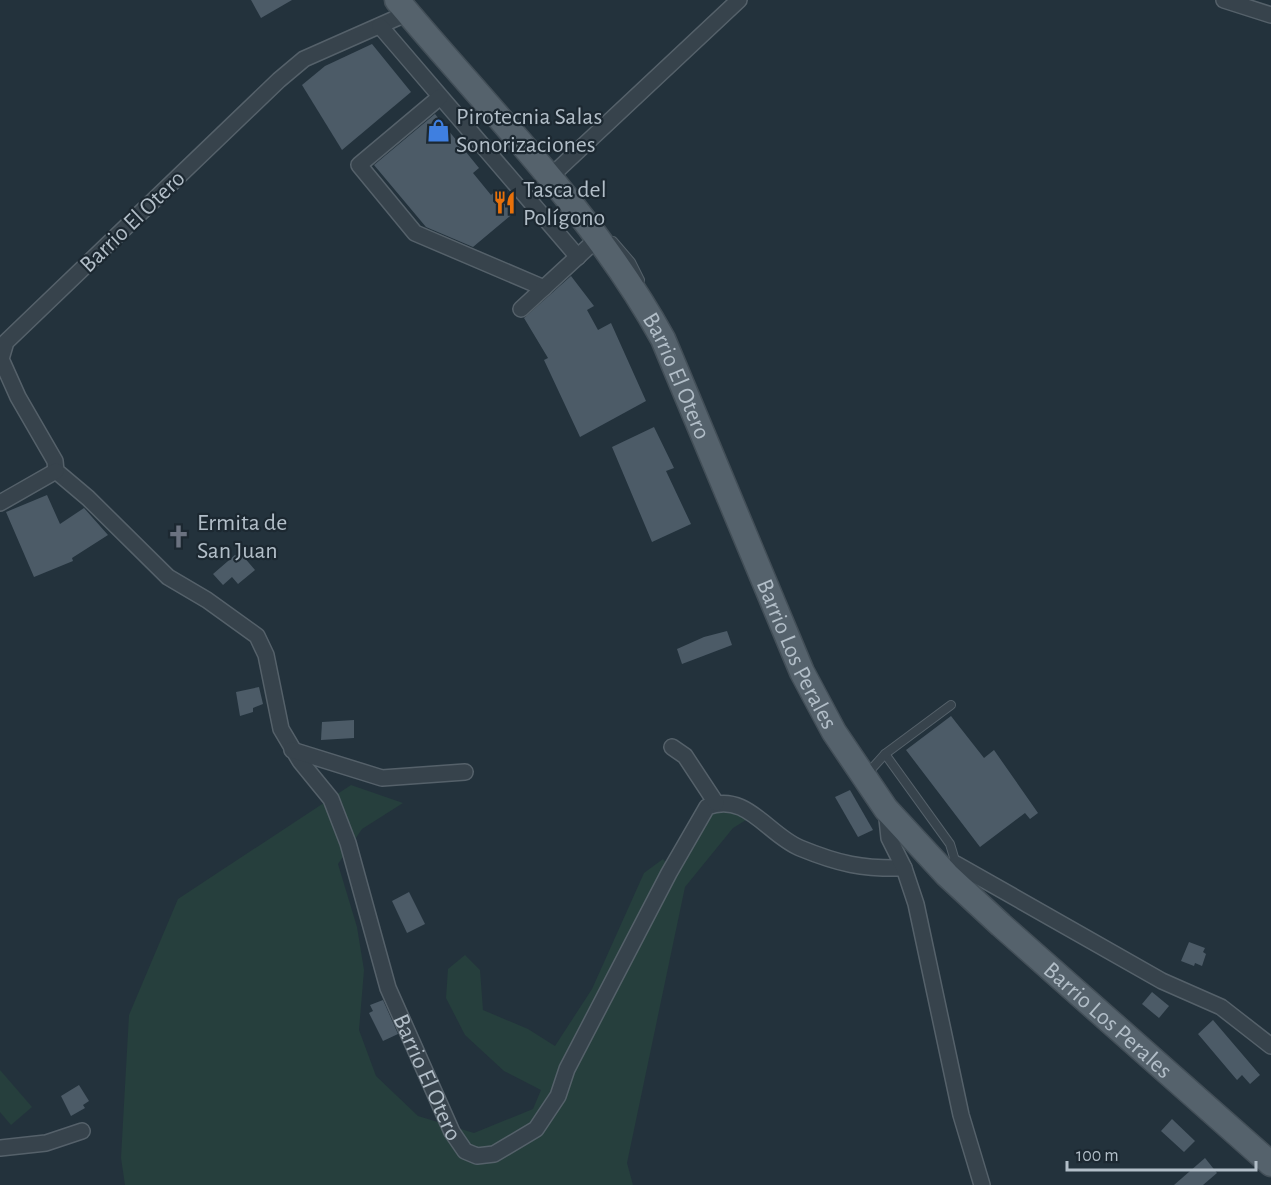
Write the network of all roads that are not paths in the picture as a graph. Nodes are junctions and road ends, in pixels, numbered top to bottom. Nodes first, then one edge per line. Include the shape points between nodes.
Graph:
1 (739, 0) edge
2 (1224, 0) edge
3 (402, 7) edge
4 (1271, 15) edge
5 (380, 26) junction
6 (440, 97) junction
7 (550, 177) junction
8 (601, 232) junction
9 (578, 257) junction
10 (544, 288) junction
11 (521, 309) dead end
12 (56, 471) junction
13 (0, 503) edge
14 (739, 521) joint
15 (951, 705) dead end
16 (672, 747) dead end
17 (292, 750) junction
18 (885, 754) junction
19 (465, 772) dead end
20 (863, 777) junction
21 (716, 803) junction
22 (886, 809) junction
23 (904, 868) junction
24 (952, 870) junction
25 (1271, 1046) edge
26 (82, 1131) dead end
27 (0, 1148) edge
28 (1271, 1164) edge
29 (982, 1185) edge

1 - 7 street
2 - 4 street
3 - 5 street, Barrio El Otero
3 - 7 main road, Barrio El Otero
5 - 6 street
5 - 12 street, Barrio El Otero via 304,59 279,80 6,342 1,359 55,461
6 - 9 street
6 - 10 street via 359,165 415,233
7 - 8 main road, Barrio El Otero via 576,210
8 - 9 street
8 - 14 main road, Barrio El Otero via 668,350
9 - 10 street
10 - 11 street
12 - 13 street
12 - 17 street, Barrio El Otero via 168,577 257,636 266,654 281,729
14 - 20 main road, Barrio Los Perales via 802,672
15 - 18 lane
16 - 21 street via 686,756
17 - 19 street via 382,778
17 - 21 street, Barrio El Otero via 331,799 348,843 388,988 452,1132 465,1151 477,1156 494,1154 536,1129 547,1113 700,816
18 - 20 lane via 872,772
18 - 24 lane via 950,844
20 - 22 main road, Barrio Los Perales
21 - 23 street via 724,802 760,819 796,847 827,859 867,869
22 - 23 street, Barrio Los Perales via 889,837
22 - 24 main road, Barrio Los Perales
23 - 29 street, Barrio Los Perales via 916,904 961,1115
24 - 25 street, Barrio Los Perales via 1162,981 1221,1007
24 - 28 main road, Barrio Los Perales
26 - 27 street via 46,1143

